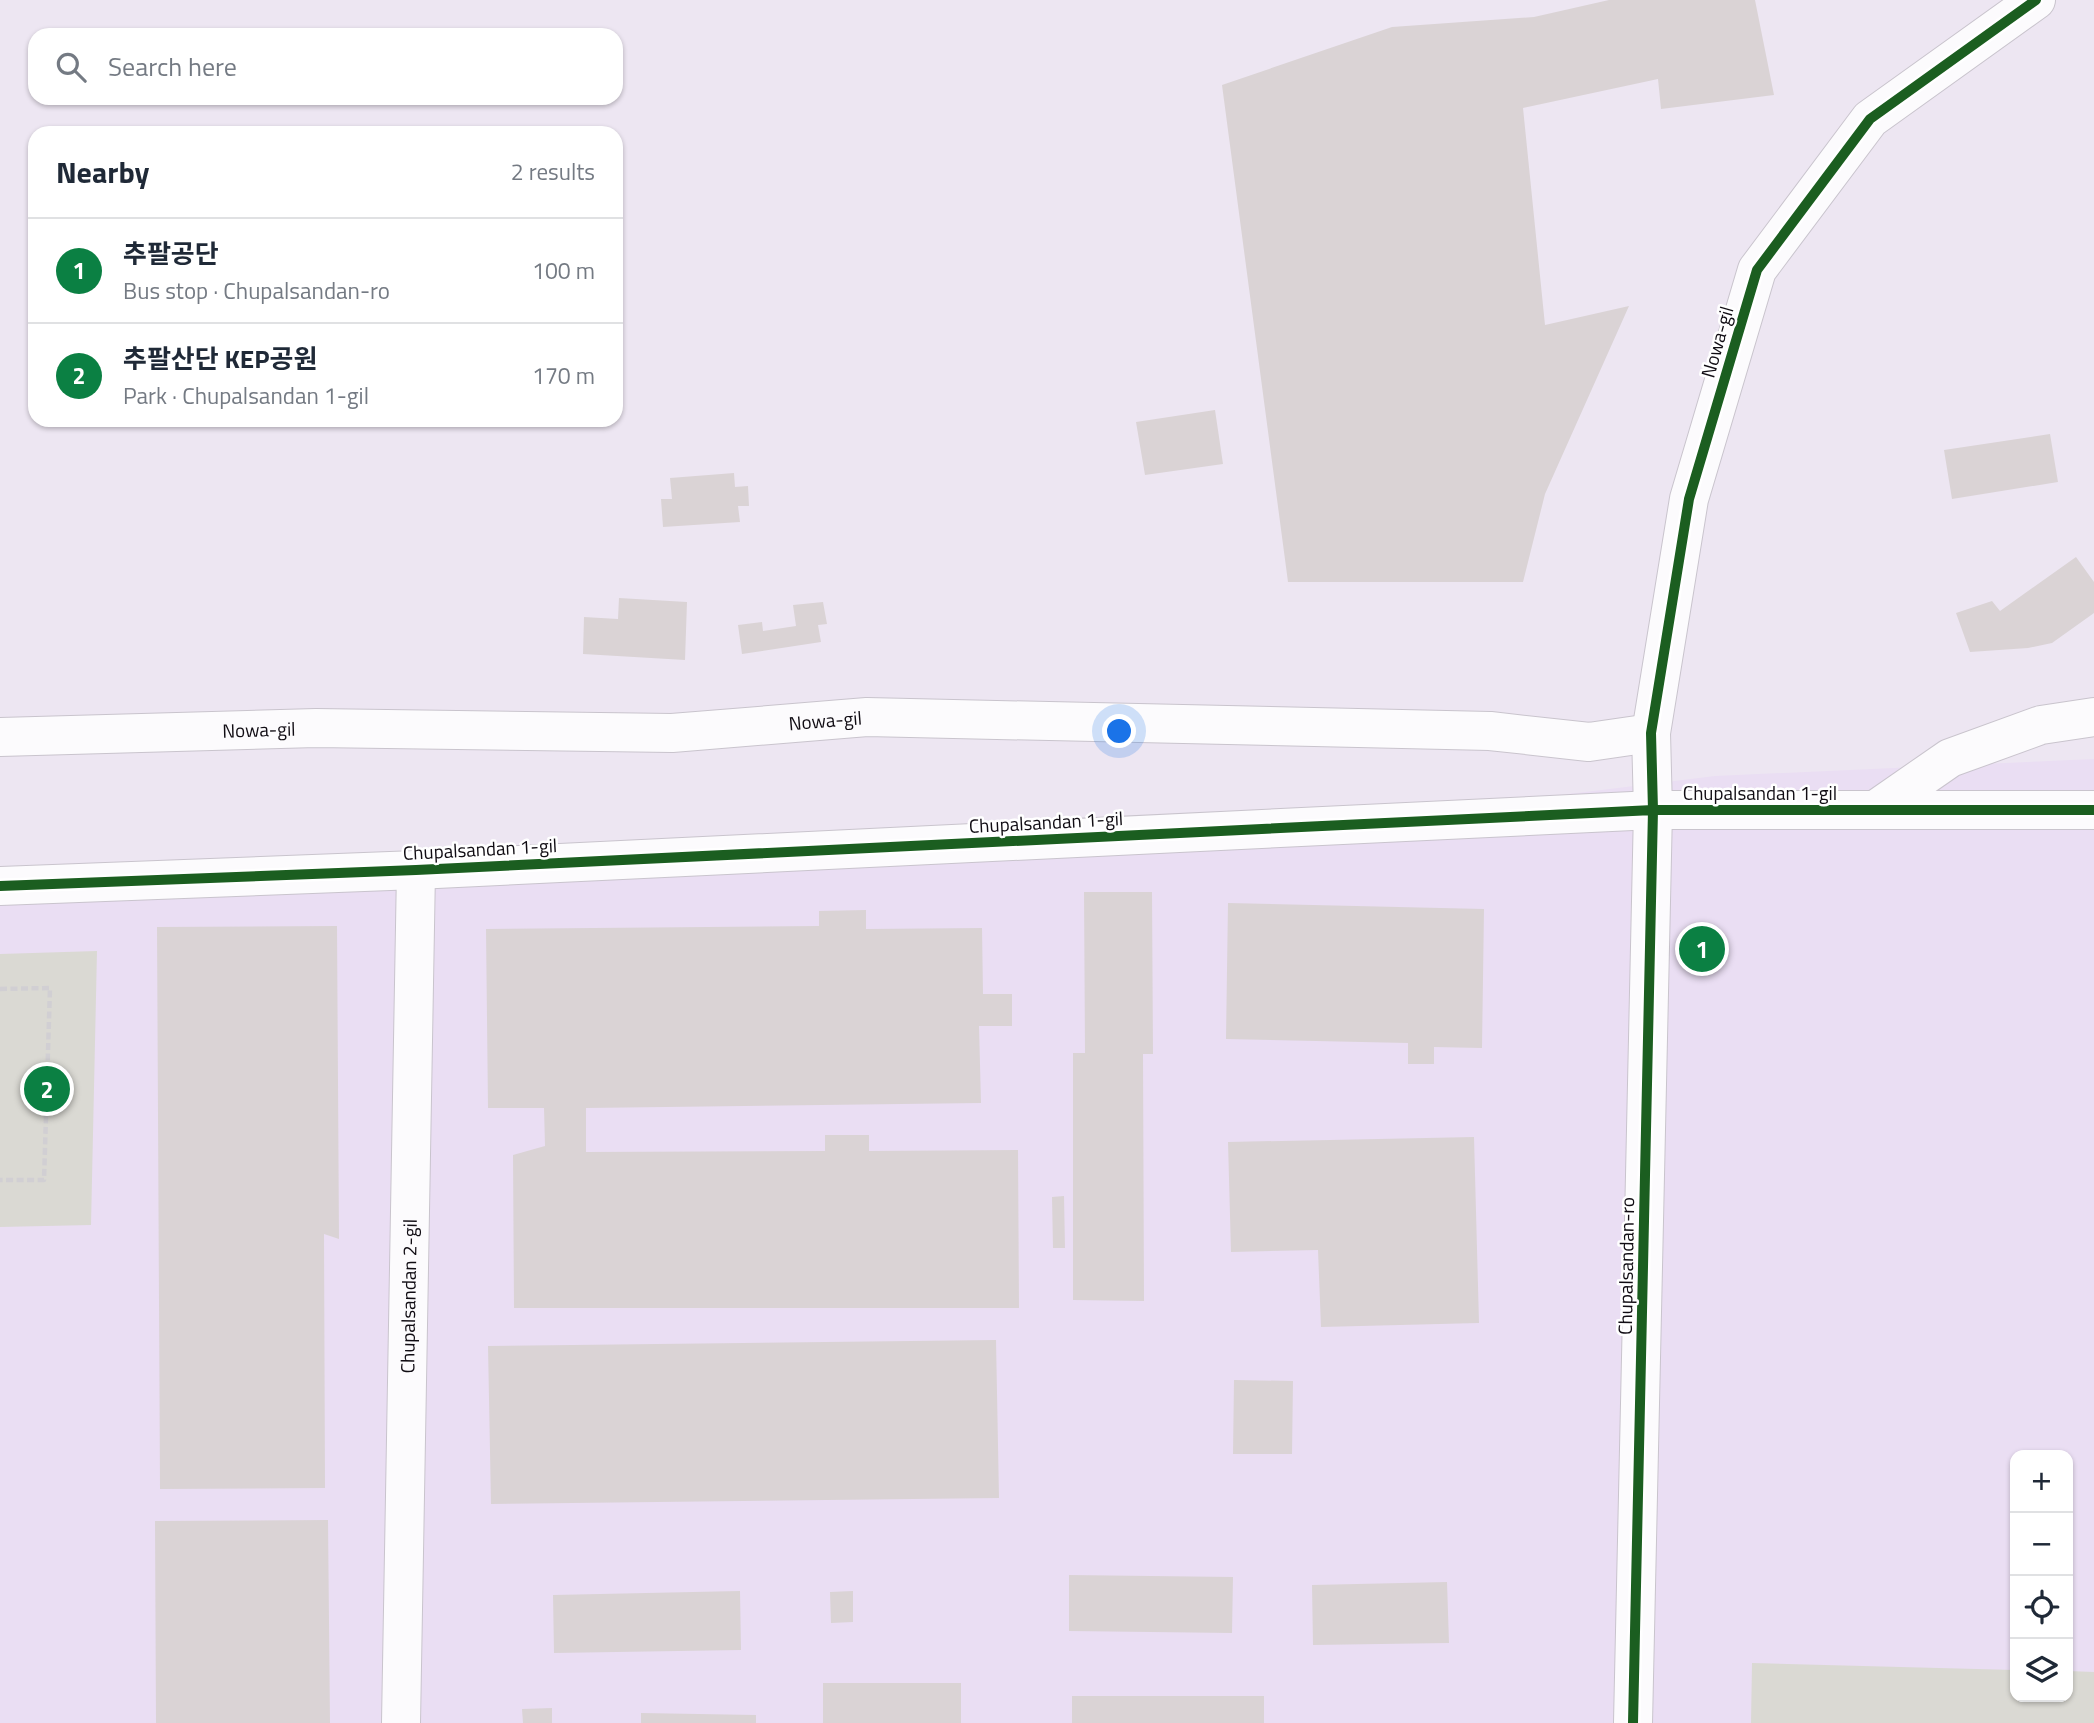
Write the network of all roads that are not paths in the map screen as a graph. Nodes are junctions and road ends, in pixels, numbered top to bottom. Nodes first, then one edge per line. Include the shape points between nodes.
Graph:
1 (2036, 0) edge
2 (2094, 717) edge
3 (1651, 733) junction
4 (0, 737) edge
5 (1653, 810) junction
6 (1875, 810) junction
7 (2094, 810) edge
8 (416, 870) junction
9 (0, 886) edge
10 (401, 1723) edge
11 (1633, 1723) edge

1 - 3 street, Nowa-gil via 1870,118 1757,270 1689,499
2 - 6 street via 2041,724 1950,758
3 - 4 street, Nowa-gil via 1590,742 1490,731 867,717 673,733 316,728
3 - 5 street, Nowa-gil
5 - 6 street, Chupalsandan 1-gil
5 - 8 street, Chupalsandan 1-gil
5 - 11 street, Chupalsandan-ro
6 - 7 street, Chupalsandan 1-gil
8 - 9 street, Chupalsandan 1-gil
8 - 10 street, Chupalsandan 2-gil

